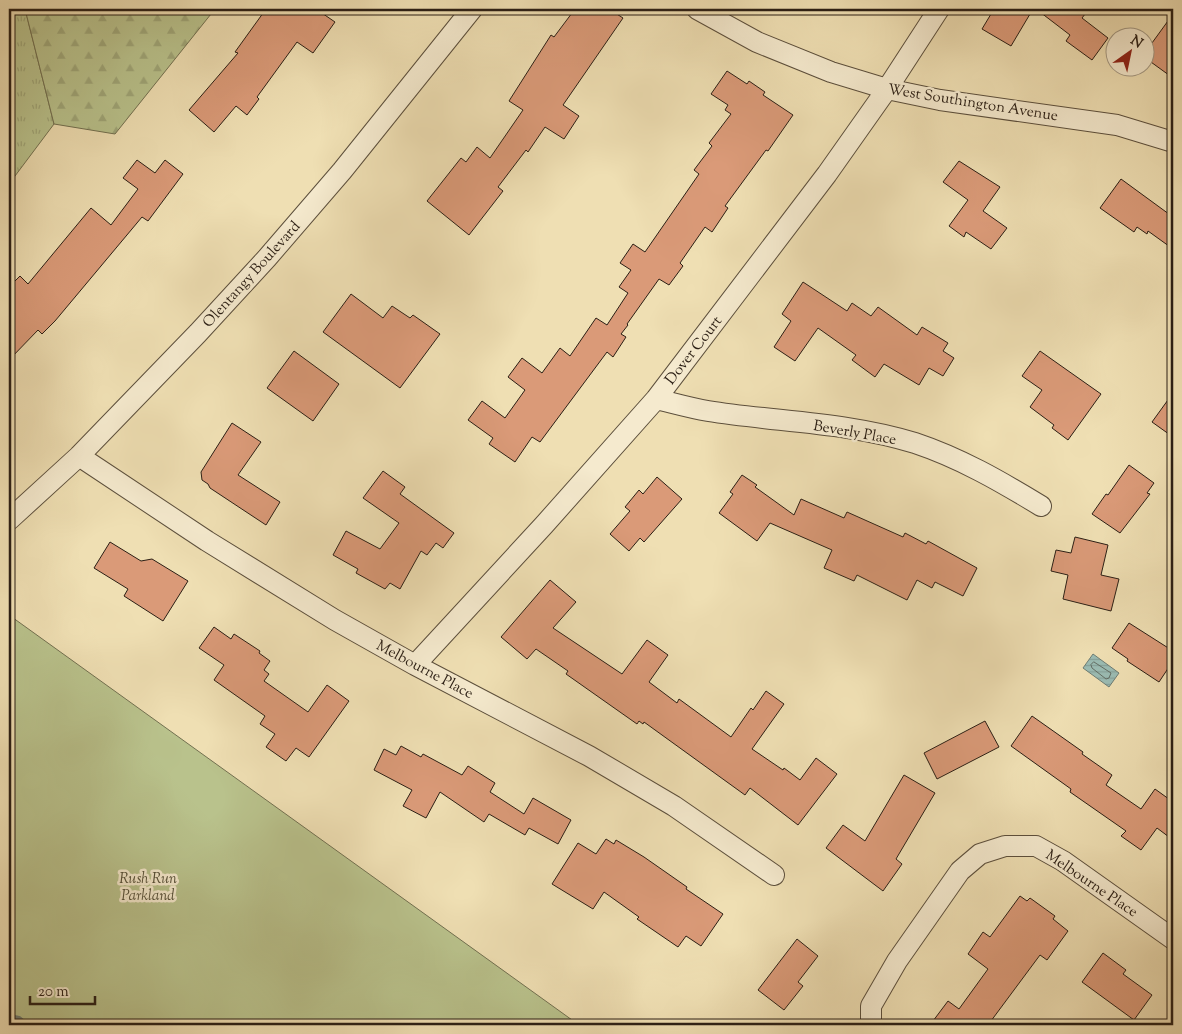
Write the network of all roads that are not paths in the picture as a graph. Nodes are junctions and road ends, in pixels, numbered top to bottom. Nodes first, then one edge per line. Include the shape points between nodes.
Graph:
1 (472, 9) edge
2 (697, 9) edge
3 (939, 9) edge
4 (887, 89) junction
5 (1173, 142) edge
6 (656, 399) junction
7 (79, 456) junction
8 (1041, 506) dead end
9 (9, 520) edge
10 (415, 665) junction
11 (774, 875) dead end
12 (1173, 939) edge
13 (871, 1025) edge

1 - 7 street, Olentangy Boulevard via 342,171 267,258
2 - 4 street, West Southington Avenue via 757,42 831,72
3 - 4 street, Dover Court
4 - 5 street, West Southington Avenue via 940,100 1117,125
4 - 6 street, Dover Court via 827,174
6 - 8 street, Beverly Place via 706,411 860,430 914,443 957,458
6 - 10 street, Dover Court
7 - 9 street, Olentangy Boulevard
7 - 10 street, Melbourne Place via 223,551
10 - 11 street, Melbourne Place via 589,756 674,806
12 - 13 street, Melbourne Place via 1063,861 1036,846 1005,846 980,854 960,870 897,961 871,1006

